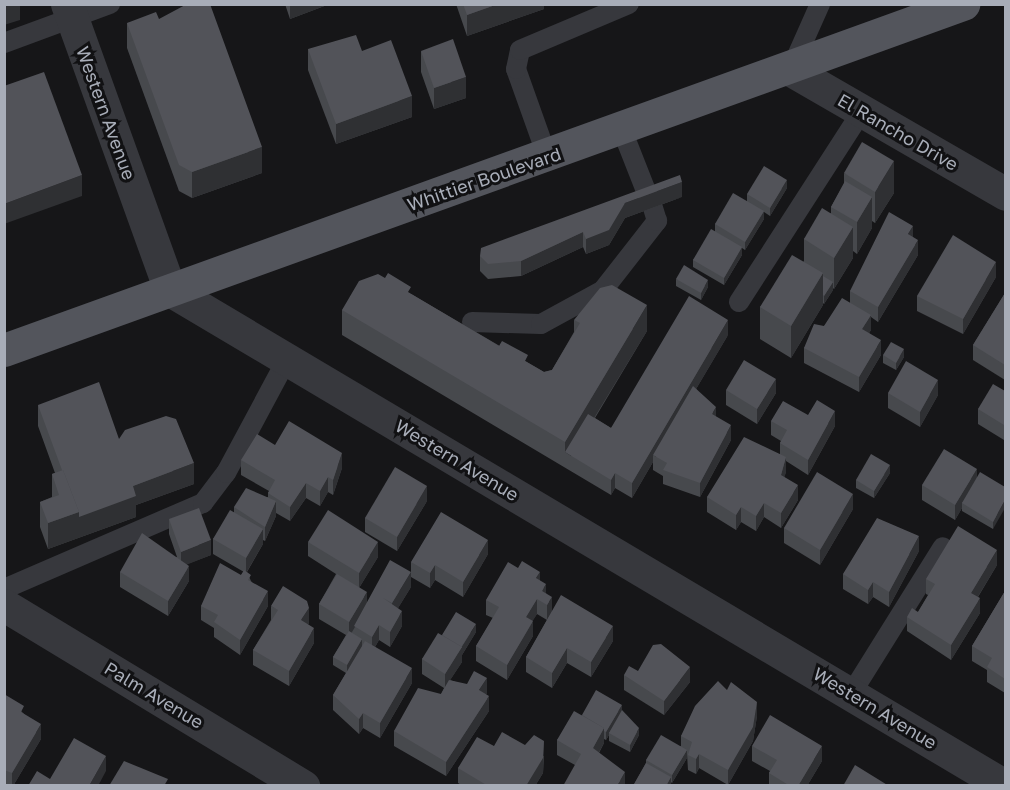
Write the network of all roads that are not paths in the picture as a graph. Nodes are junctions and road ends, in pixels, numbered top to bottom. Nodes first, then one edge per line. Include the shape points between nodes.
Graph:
1 (110, 4) edge
2 (629, 4) edge
3 (820, 4) edge
4 (963, 4) edge
5 (69, 11) edge
6 (4, 43) edge
7 (791, 70) junction
8 (862, 111) junction
9 (622, 130) junction
10 (547, 156) junction
11 (1005, 194) edge
12 (170, 290) junction
13 (740, 302) dead end
14 (471, 322) dead end
15 (4, 350) edge
16 (287, 359) junction
17 (943, 547) edge
18 (4, 589) edge
19 (4, 605) edge
20 (851, 694) junction
21 (303, 786) edge
22 (1005, 786) edge

1 - 5 lane
2 - 10 lane via 520,50 516,69
3 - 7 lane
4 - 7 main road, Whittier Boulevard
5 - 6 lane
5 - 12 street, Western Avenue
7 - 8 street, El Rancho Drive
7 - 9 main road, Whittier Boulevard
8 - 11 street, El Rancho Drive
8 - 13 lane
9 - 10 main road, Whittier Boulevard
9 - 14 lane via 657,221 603,290 541,324
10 - 12 main road, Whittier Boulevard
12 - 15 main road, Whittier Boulevard
12 - 16 street, Western Avenue
16 - 18 lane via 226,473 203,503
16 - 20 street, Western Avenue
17 - 20 lane
19 - 21 street, Palm Avenue
20 - 22 street, Western Avenue

